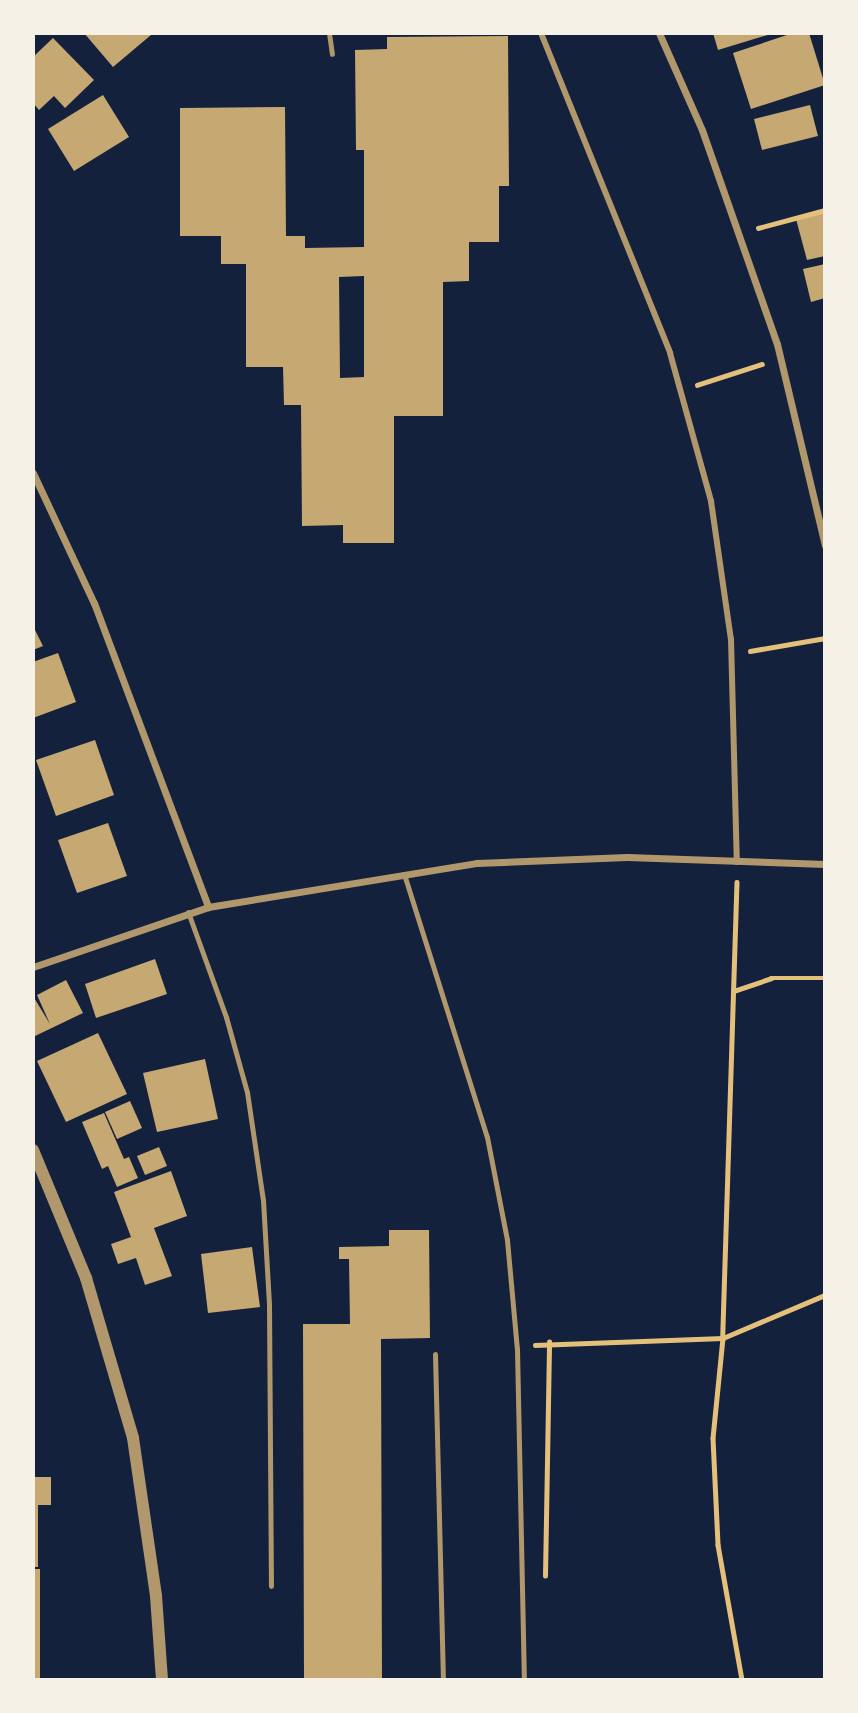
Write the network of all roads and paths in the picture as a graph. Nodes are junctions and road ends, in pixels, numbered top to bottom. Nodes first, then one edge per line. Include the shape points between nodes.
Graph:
1 (329, 33) edge
2 (541, 33) edge
3 (659, 33) edge
4 (332, 54) dead end
5 (825, 210) edge
6 (739, 233) junction
7 (781, 359) junction
8 (680, 391) junction
9 (33, 473) edge
10 (825, 545) edge
11 (825, 638) edge
12 (731, 654) junction
13 (737, 862) junction
14 (825, 864) edge
15 (404, 874) junction
16 (208, 907) junction
17 (188, 912) junction
18 (33, 967) edge
19 (825, 978) edge
20 (734, 991) junction
21 (33, 1150) edge
22 (825, 1295) edge
23 (723, 1338) junction
24 (549, 1342) junction
25 (517, 1349) junction
26 (435, 1354) dead end
27 (271, 1586) dead end
28 (544, 1588) dead end
29 (162, 1680) edge
30 (443, 1680) edge
31 (524, 1680) edge
32 (742, 1680) edge

1 - 4 lane
2 - 8 street via 611,200
3 - 6 street via 702,130
5 - 6 path
6 - 7 street
7 - 8 path
7 - 10 street
8 - 12 street via 711,501
9 - 16 street via 94,603
11 - 12 path
12 - 13 street
13 - 14 street
13 - 15 street via 627,857 477,863
13 - 20 path
15 - 16 street
15 - 25 lane via 487,1137 507,1240
16 - 17 street
17 - 18 street
17 - 27 lane via 247,1092 263,1200 270,1305
19 - 20 path via 771,978
20 - 23 path
21 - 29 street via 86,1278 133,1438 156,1596
22 - 23 path
23 - 24 path
23 - 32 path via 713,1438 718,1545
24 - 25 path
24 - 28 path
25 - 31 lane
26 - 30 lane

